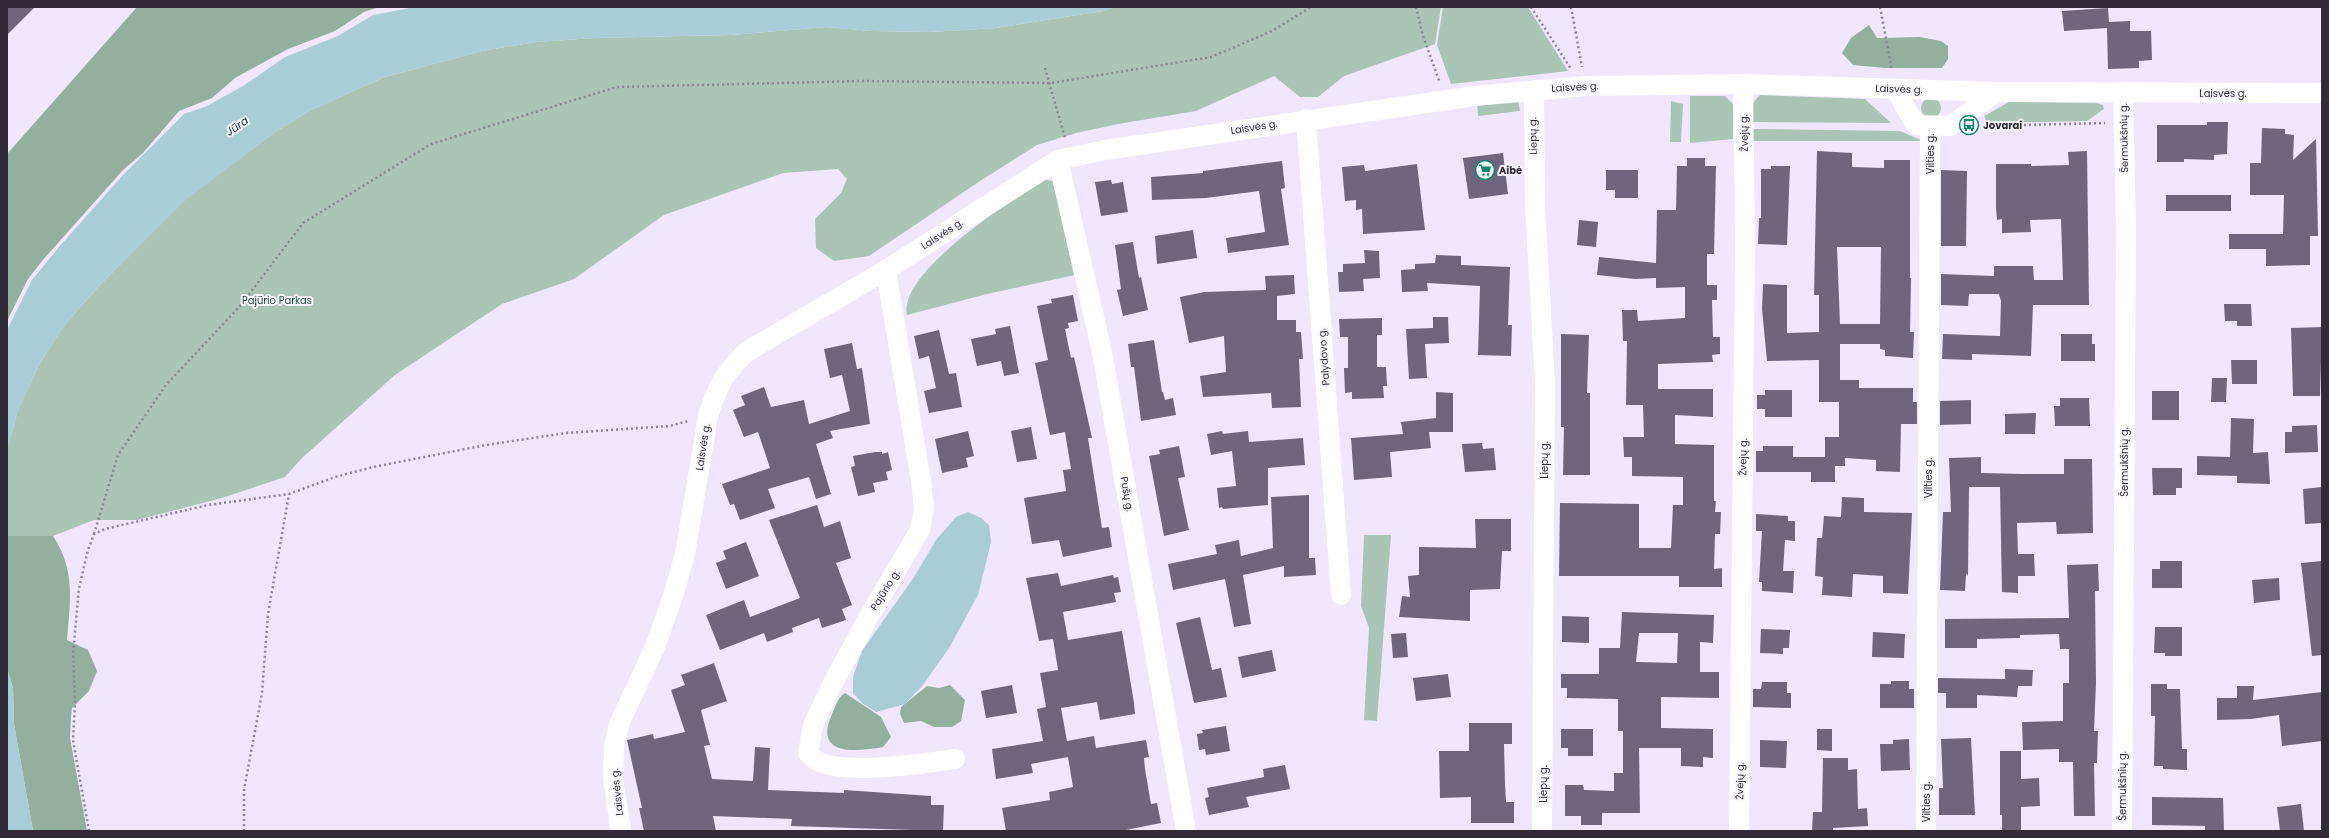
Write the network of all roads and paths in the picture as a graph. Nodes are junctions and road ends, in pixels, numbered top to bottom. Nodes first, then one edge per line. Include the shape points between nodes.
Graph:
1 (1311, 7) edge
2 (1416, 7) edge
3 (1531, 7) edge
4 (1571, 7) edge
5 (1880, 7) edge
6 (1045, 68) dead end
7 (1051, 83) junction
8 (1743, 84) junction
9 (1586, 86) junction
10 (1895, 89) junction
11 (1534, 90) junction
12 (1996, 92) junction
13 (2123, 92) junction
14 (2322, 93) edge
15 (1446, 100) junction
16 (2123, 118) junction
17 (1306, 119) junction
18 (1930, 126) junction
19 (1981, 126) dead end
20 (1064, 158) junction
21 (886, 270) junction
22 (708, 416) junction
23 (289, 494) junction
24 (94, 534) junction
25 (1340, 595) dead end
26 (954, 759) dead end
27 (90, 831) edge
28 (244, 831) edge
29 (621, 831) edge
30 (1186, 831) edge
31 (1542, 831) edge
32 (1739, 831) edge
33 (1926, 831) edge
34 (2122, 831) edge

1 - 7 path via 1272,31 1210,57
2 - 15 path via 1423,36
3 - 9 path via 1569,66
4 - 9 path
5 - 10 path
6 - 7 path
7 - 20 path
7 - 24 path via 862,81 617,87 431,144 304,223 242,304 166,385 118,455
8 - 9 street, Laisvės g.
8 - 10 street, Laisvės g.
8 - 32 street, Žvejų g. via 1745,252
9 - 11 street, Laisvės g.
10 - 12 street, Laisvės g.
10 - 18 street via 1916,126
11 - 15 street, Laisvės g.
11 - 31 street, Liepų g. via 1535,206 1545,382
12 - 13 street, Laisvės g.
12 - 18 street via 1950,126
13 - 14 street, Laisvės g.
13 - 16 street, Šermukšnių g.
15 - 17 street, Laisvės g.
16 - 19 path via 2097,124
16 - 34 street, Šermukšnių g. via 2126,230
17 - 20 street, Laisvės g.
17 - 25 street, Palydovo g.
18 - 33 street, Vilties g.
20 - 21 street, Laisvės g.
20 - 30 street, Pušų g. via 1102,352
21 - 22 street, Laisvės g. via 744,354 723,379
21 - 26 street, Pajūrio g. via 924,508 920,530 867,620 813,725 808,753 818,762 830,765 881,768
22 - 23 path via 670,426 566,433 432,455 335,477
22 - 29 street, Laisvės g. via 694,511 674,593 648,665 619,724 614,747 613,778
23 - 24 path via 208,505 137,524 105,529
23 - 28 path via 268,614 262,692 244,790
24 - 27 path via 79,588 73,654 73,740

